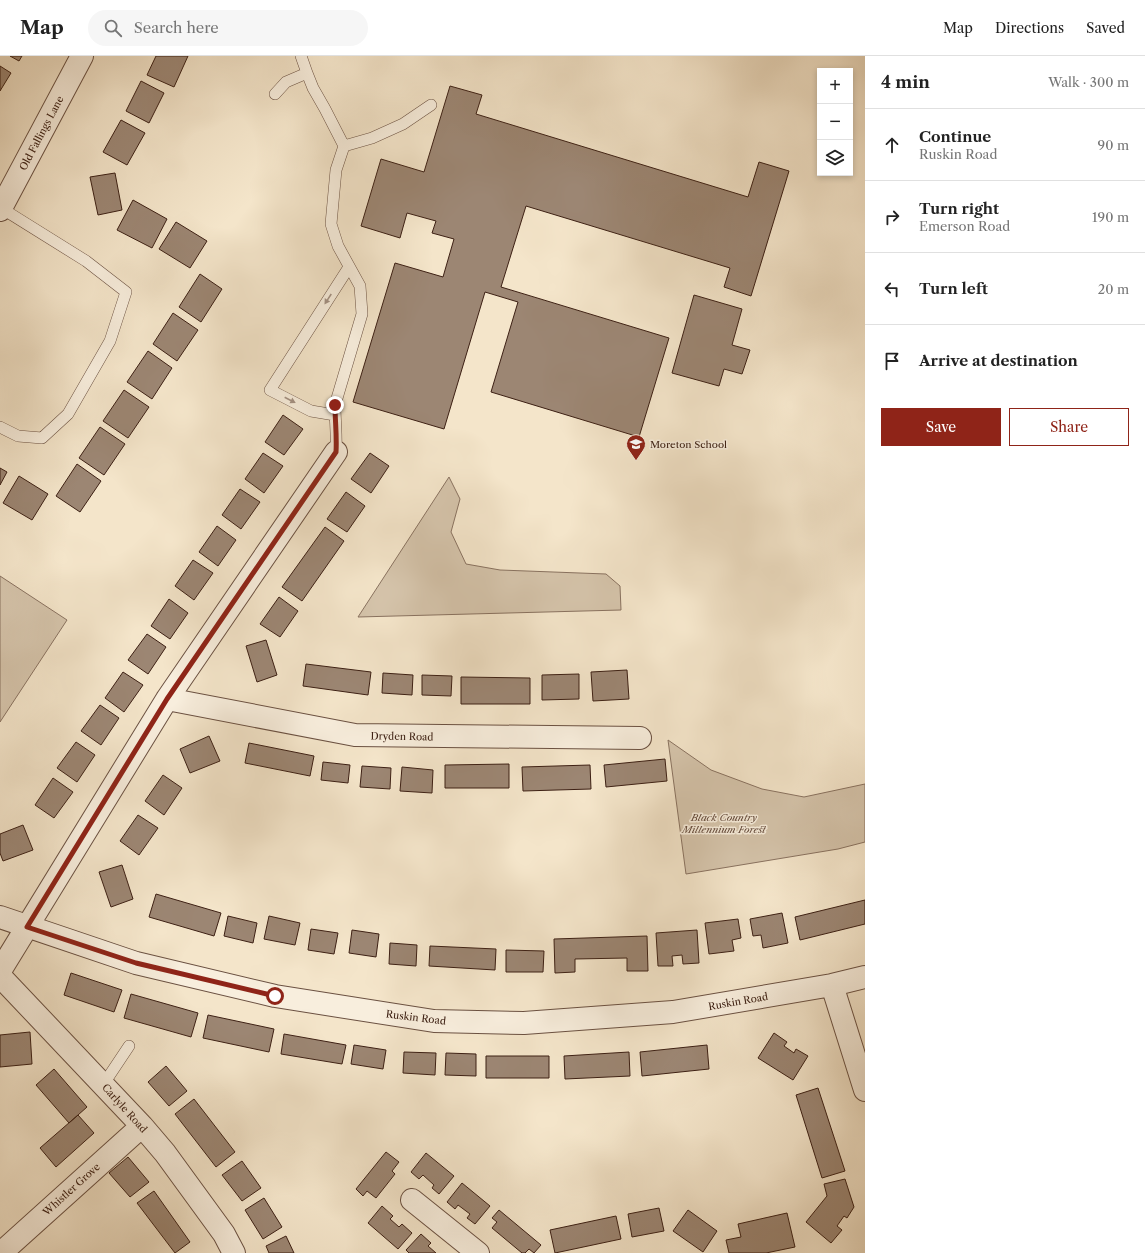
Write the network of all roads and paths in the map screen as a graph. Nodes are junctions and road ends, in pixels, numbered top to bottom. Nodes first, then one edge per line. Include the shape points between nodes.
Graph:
1 (82, 56) edge
2 (301, 56) edge
3 (307, 73) junction
4 (274, 94) dead end
5 (431, 105) dead end
6 (344, 146) junction
7 (1, 209) edge
8 (349, 267) junction
9 (335, 415) junction
10 (0, 427) edge
11 (336, 452) joint
12 (167, 699) junction
13 (640, 738) dead end
14 (0, 917) edge
15 (27, 927) junction
16 (0, 971) edge
17 (0, 976) edge
18 (865, 977) edge
19 (832, 985) junction
20 (129, 1046) dead end
21 (102, 1083) junction
22 (865, 1090) edge
23 (142, 1126) junction
24 (412, 1200) dead end
25 (1, 1253) edge
26 (234, 1253) edge
27 (478, 1253) edge

1 - 7 street, Old Fallings Lane
2 - 3 lane
3 - 4 lane via 286,82
3 - 6 lane
5 - 6 lane via 403,124 372,138
6 - 8 lane via 336,170 331,224 338,246
7 - 10 lane via 86,261 126,292 110,341 68,414 42,438 18,436
8 - 9 lane via 360,286 362,314 335,405
8 -> 9 lane via 270,390 311,411
9 - 11 lane
11 - 12 street
12 - 13 street, Dryden Road via 356,735
12 - 15 street
14 - 15 street, Ruskin Road
15 - 16 street
15 - 19 street, Ruskin Road via 136,963 275,996 434,1021 524,1023 673,1012
17 - 21 street, Carlyle Road
18 - 19 street, Ruskin Road
19 - 22 street
20 - 21 lane
21 - 23 street, Carlyle Road
23 - 25 street, Whistler Grove
23 - 26 street, Carlyle Road via 224,1234
24 - 27 street

